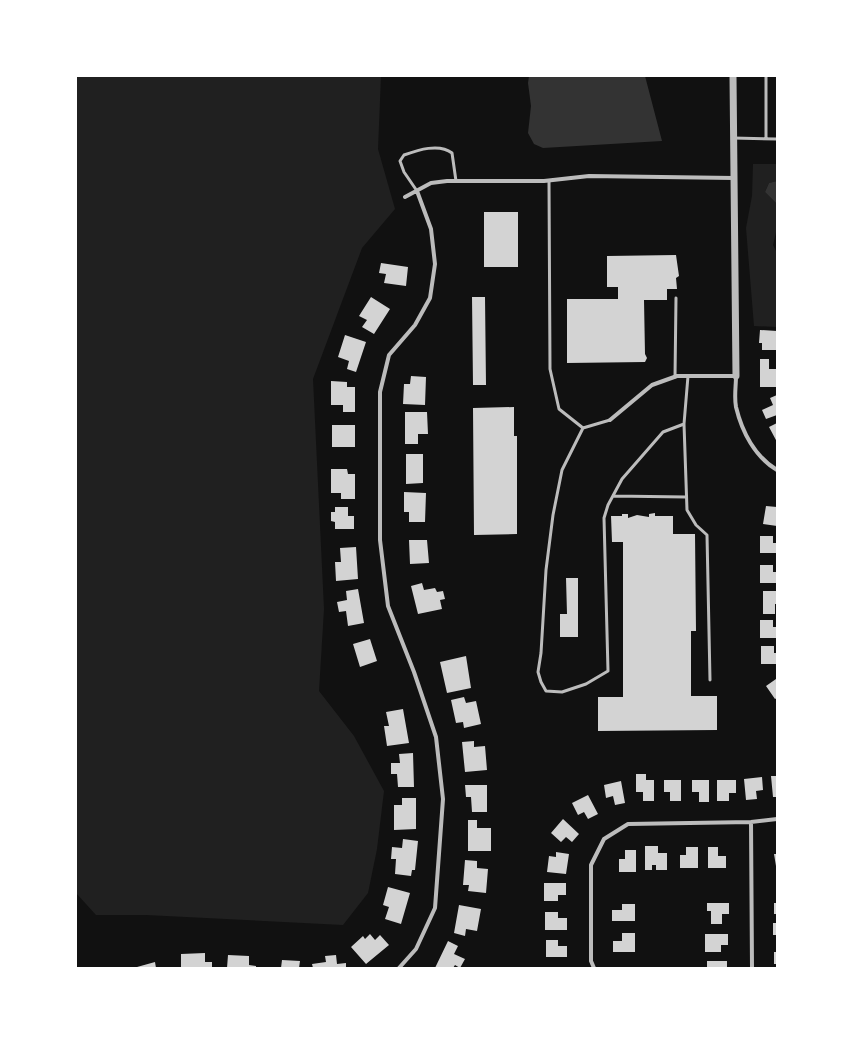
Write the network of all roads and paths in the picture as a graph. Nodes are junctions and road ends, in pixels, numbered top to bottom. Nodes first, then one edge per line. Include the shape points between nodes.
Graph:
1 (733, 76) edge
2 (766, 76) edge
3 (733, 138) junction
4 (766, 138) junction
5 (777, 139) edge
6 (734, 178) junction
7 (549, 180) junction
8 (456, 181) junction
9 (417, 191) junction
10 (405, 197) dead end
11 (676, 298) dead end
12 (688, 376) junction
13 (736, 376) junction
14 (675, 377) junction
15 (610, 420) joint
16 (684, 424) junction
17 (583, 428) junction
18 (777, 470) edge
19 (613, 496) junction
20 (686, 496) junction
21 (710, 680) dead end
22 (777, 819) edge
23 (750, 822) junction
24 (399, 968) edge
25 (594, 968) edge
26 (752, 968) edge

1 - 3 street
2 - 4 lane
3 - 4 lane
3 - 6 street
4 - 5 lane
6 - 7 street via 589,176
6 - 13 street
7 - 8 street
7 - 17 lane via 550,369 559,409
8 - 9 street via 431,184
8 - 9 lane via 452,153 435,148 418,150 404,155 400,161
9 - 10 street
9 - 24 street via 431,229 435,264 430,298 415,325 389,355 380,392 380,540 388,606 436,737 442,799 435,908 416,949
11 - 14 lane
12 - 13 street
12 - 14 street
12 - 16 lane
13 - 18 street via 736,406 746,436 765,463
14 - 15 street via 652,385
15 - 17 lane
16 - 19 lane via 663,432 622,479
16 - 20 lane
17 - 19 lane via 562,470 553,515 538,672 540,682 546,691 562,692 586,684 608,671 604,518
19 - 20 lane
20 - 21 lane via 687,510 696,525 707,535
22 - 23 street
23 - 25 street via 628,824 604,839 591,864 591,961
23 - 26 street

